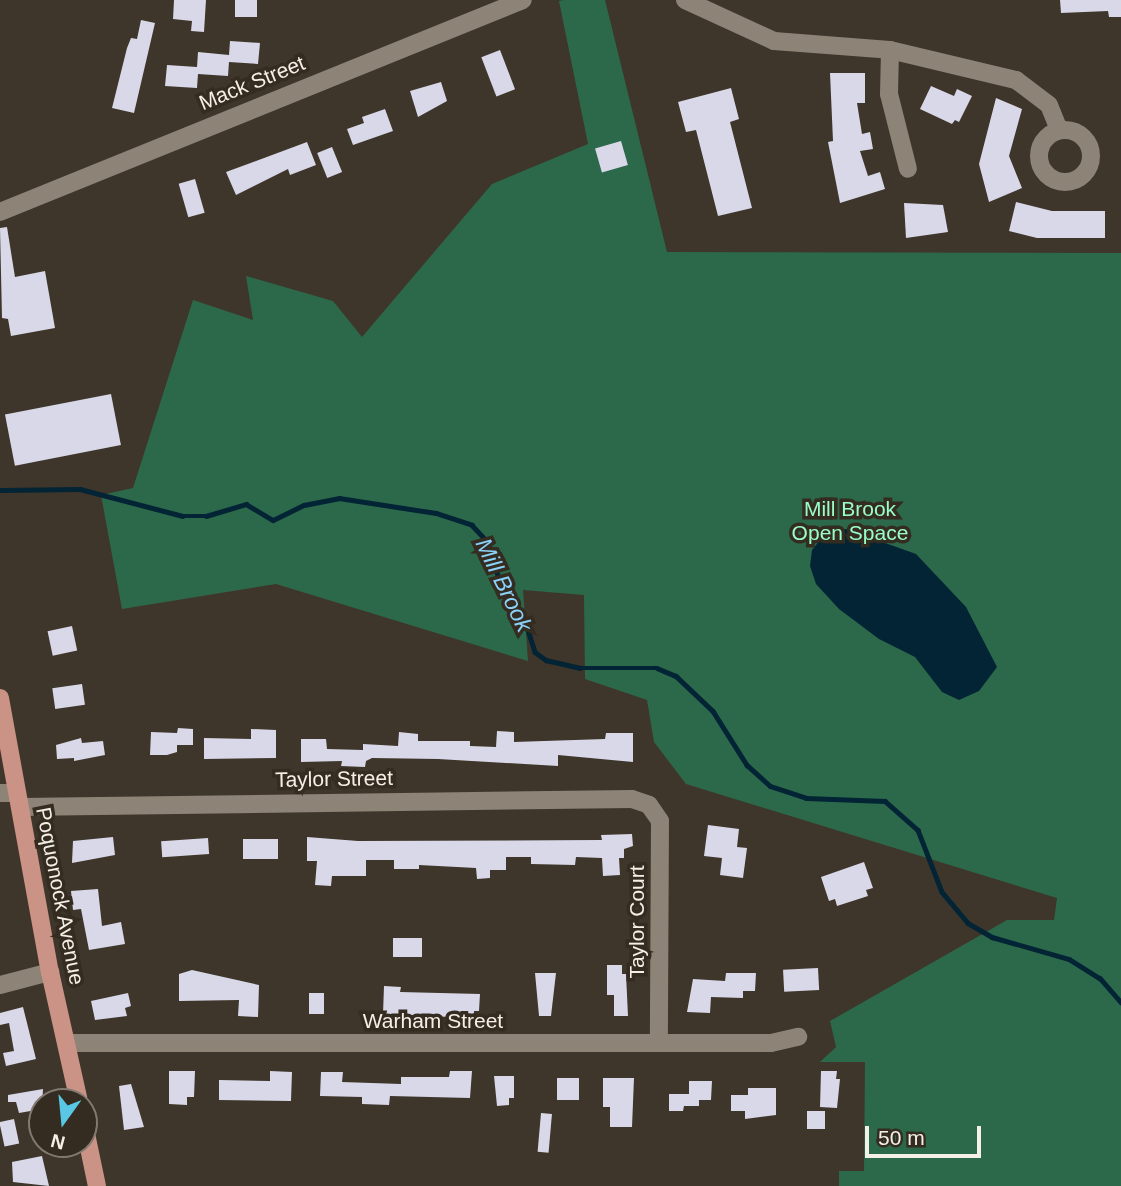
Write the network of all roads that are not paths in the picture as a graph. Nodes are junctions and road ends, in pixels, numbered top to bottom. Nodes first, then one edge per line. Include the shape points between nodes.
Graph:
1 (523, 0) edge
2 (685, 0) edge
3 (890, 50) junction
4 (1059, 130) dead end
5 (908, 169) dead end
6 (0, 212) edge
7 (0, 698) edge
8 (12, 797) edge
9 (649, 804) joint
10 (50, 972) junction
11 (0, 985) edge
12 (798, 1037) dead end
13 (67, 1043) junction
14 (659, 1043) junction
15 (76, 1088) edge
16 (91, 1158) edge
17 (97, 1186) edge

1 - 6 street, Mack Street
2 - 3 street via 774,41
3 - 4 street via 1016,80 1049,105
3 - 5 street via 888,94
7 - 8 main road, Poquonock Avenue
8 - 9 street, Taylor Street via 632,799
8 - 10 main road, Poquonock Avenue
9 - 14 street, Taylor Court via 660,821
10 - 11 street
10 - 13 main road, Poquonock Avenue
12 - 14 street, Warham Street via 771,1043
13 - 14 street, Warham Street
13 - 15 main road, Poquonock Avenue
16 - 17 main road

